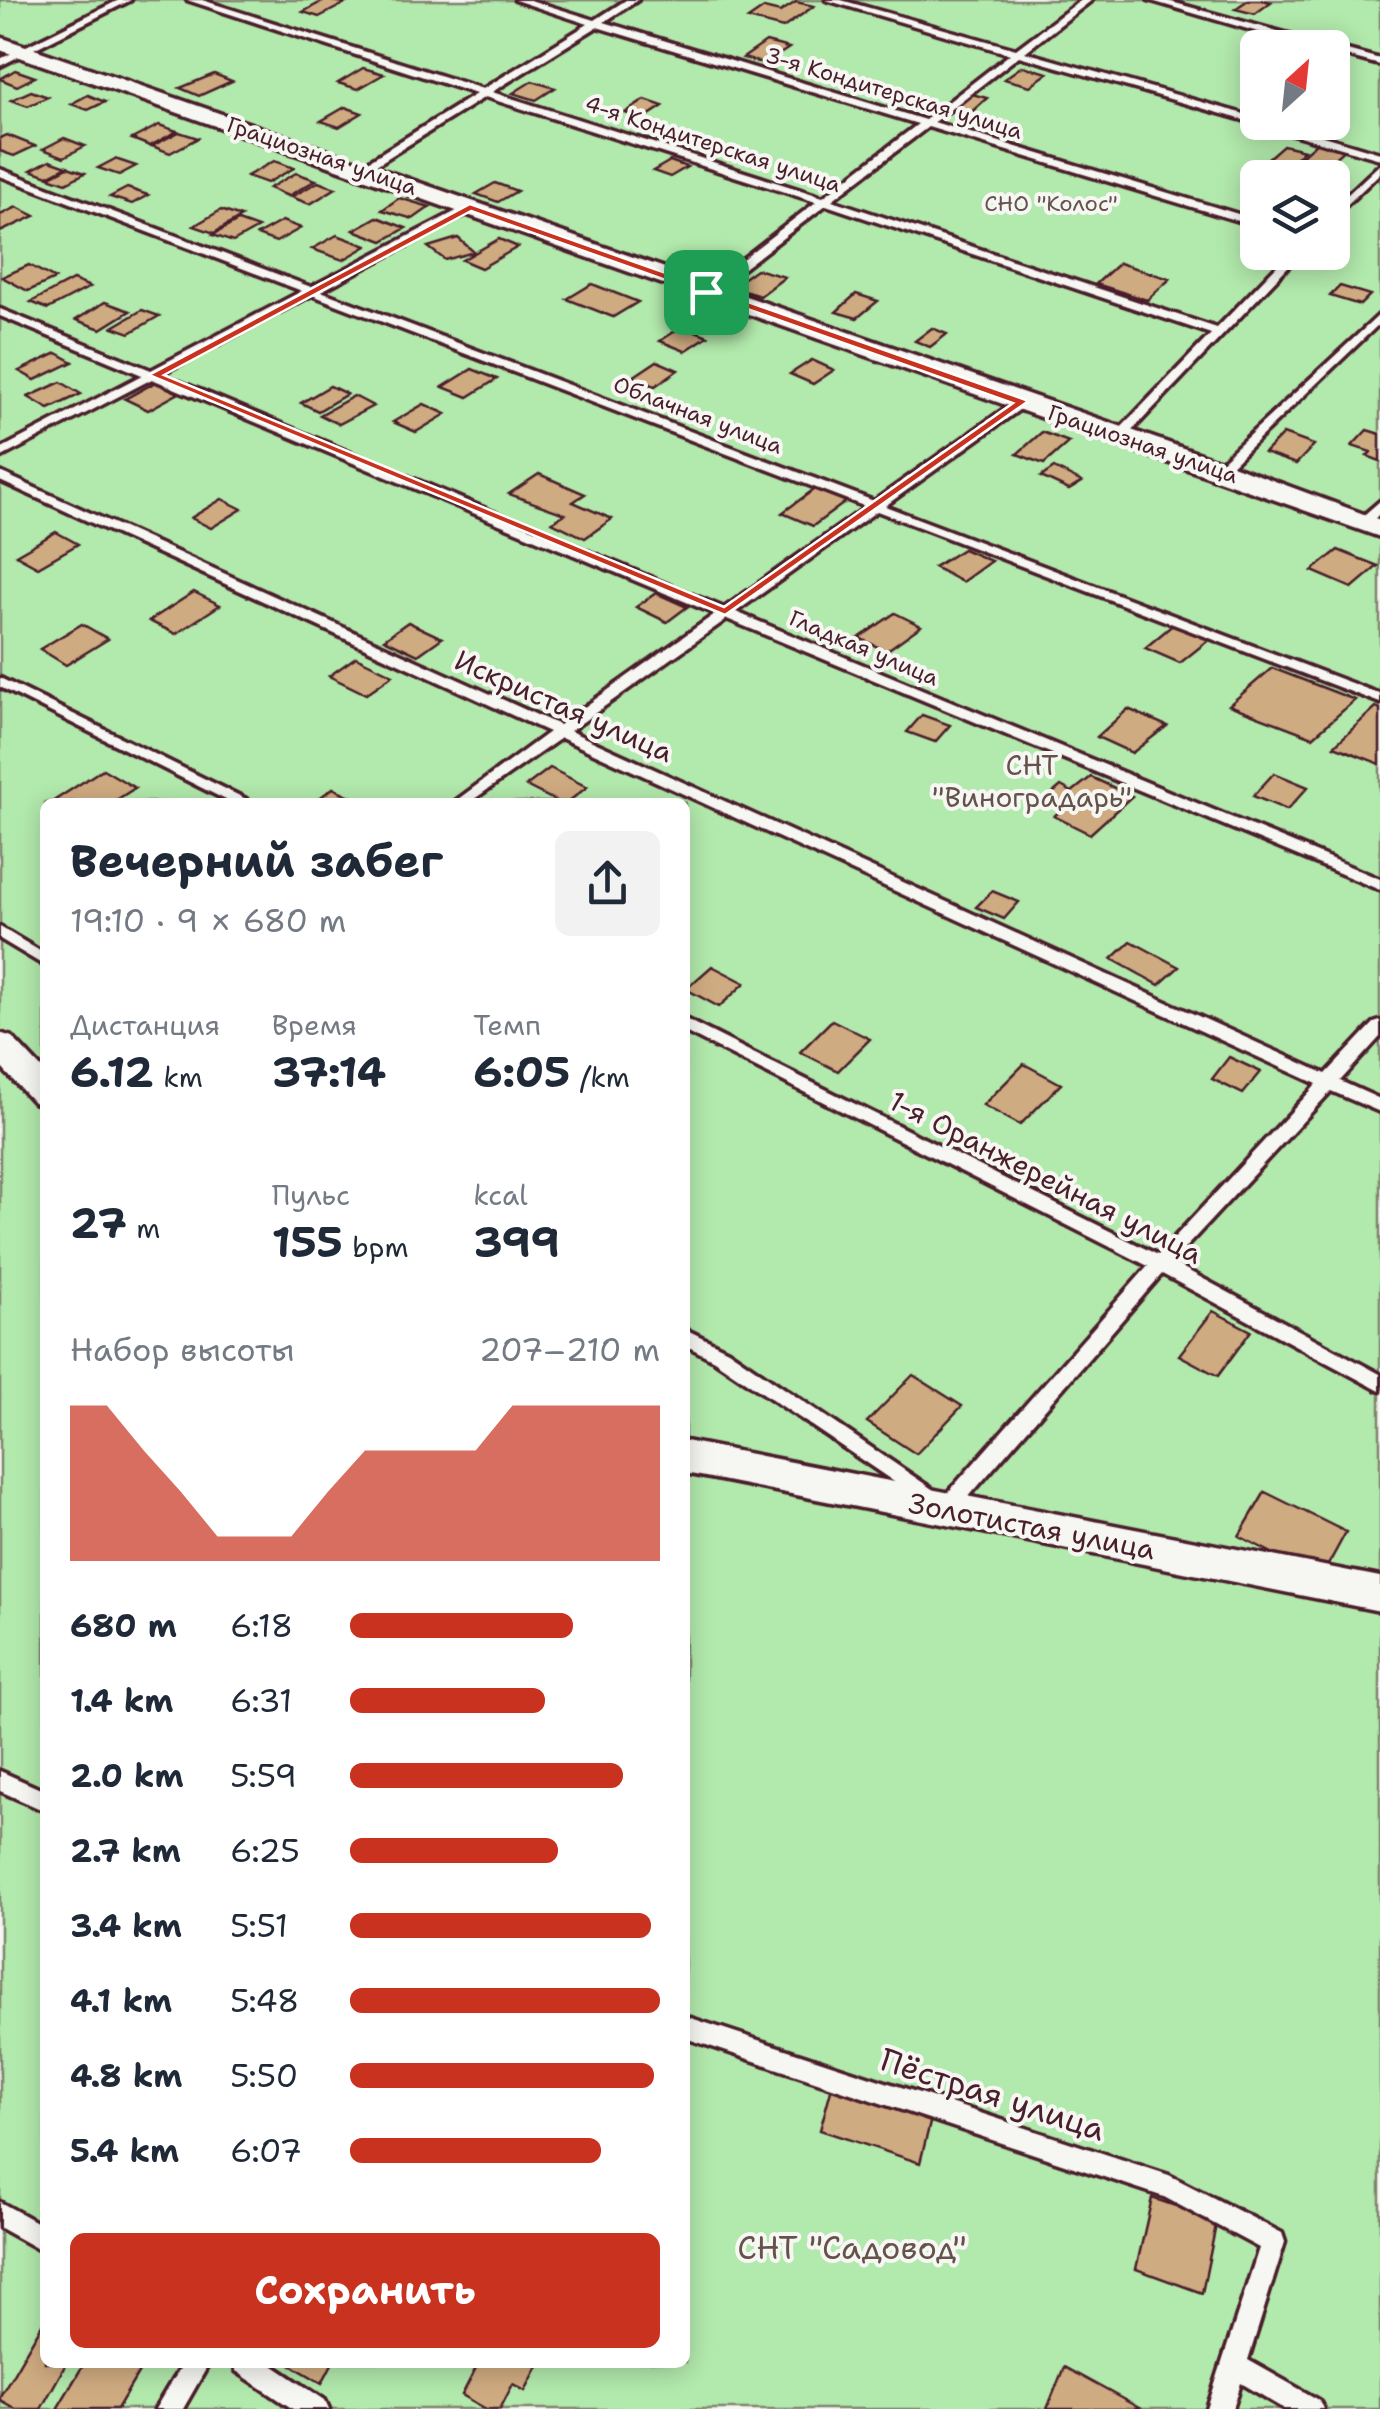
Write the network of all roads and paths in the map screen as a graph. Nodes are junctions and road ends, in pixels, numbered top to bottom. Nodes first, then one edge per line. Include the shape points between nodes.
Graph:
1 (126, 0) edge
2 (192, 0) edge
3 (520, 0) edge
4 (633, 0) edge
5 (831, 0) edge
6 (1087, 0) edge
7 (1153, 0) edge
8 (596, 22) junction
9 (1263, 30) edge
10 (0, 43) edge
11 (26, 52) junction
12 (1016, 52) junction
13 (1350, 54) edge
14 (1380, 62) edge
15 (0, 63) edge
16 (487, 92) junction
17 (1240, 116) edge
18 (923, 122) junction
19 (1324, 140) edge
20 (1380, 156) edge
21 (1380, 167) edge
22 (361, 170) junction
23 (0, 172) edge
24 (1350, 198) edge
25 (823, 201) junction
26 (470, 208) junction
27 (1240, 219) edge
28 (1280, 270) edge
29 (318, 290) junction
30 (706, 292) junction
31 (0, 312) edge
32 (1380, 316) edge
33 (1219, 334) junction
34 (155, 375) junction
35 (1022, 402) junction
36 (1120, 436) junction
37 (0, 454) edge
38 (1220, 469) junction
39 (0, 476) edge
40 (877, 505) junction
41 (1374, 519) edge
42 (725, 612) junction
43 (0, 682) edge
44 (1380, 698) edge
45 (559, 731) junction
46 (233, 798) edge
47 (467, 798) edge
48 (1380, 885) edge
49 (0, 932) edge
50 (40, 958) edge
51 (1380, 1027) edge
52 (690, 1028) edge
53 (0, 1045) edge
54 (1328, 1081) junction
55 (40, 1086) edge
56 (1380, 1106) edge
57 (1160, 1264) junction
58 (690, 1339) edge
59 (1380, 1383) edge
60 (690, 1459) edge
61 (946, 1509) junction
62 (1380, 1594) edge
63 (0, 1780) edge
64 (40, 1800) edge
65 (690, 2029) edge
66 (0, 2214) edge
67 (40, 2238) edge
68 (1235, 2366) junction
69 (194, 2368) edge
70 (255, 2368) edge
71 (168, 2409) edge
72 (316, 2409) edge
73 (1220, 2409) edge
74 (1310, 2409) edge

1 - 11 lane
2 - 16 lane, 4-я Кондитерская улица
3 - 8 lane, 3-я Кондитерская улица
4 - 8 lane
5 - 12 lane
6 - 12 lane
7 - 9 lane
8 - 16 lane
8 - 18 lane, 3-я Кондитерская улица
10 - 11 street, Грациозная улица
11 - 15 lane
11 - 22 street, Грациозная улица
12 - 17 lane
12 - 18 lane
13 - 14 lane
16 - 22 lane
16 - 25 lane, 4-я Кондитерская улица
18 - 25 lane
18 - 27 lane, 3-я Кондитерская улица
19 - 20 lane
21 - 24 lane
22 - 26 street, Грациозная улица
23 - 29 lane, Облачная улица
25 - 30 lane
25 - 33 lane, 4-я Кондитерская улица
26 - 29 lane
26 - 30 street, Грациозная улица
28 - 33 lane
29 - 34 lane
29 - 40 lane, Облачная улица
30 - 35 street, Грациозная улица
31 - 34 lane, Гладкая улица
32 - 38 lane
33 - 36 lane
34 - 37 lane
34 - 42 lane, Гладкая улица
35 - 36 street, Грациозная улица
35 - 40 lane
36 - 38 street, Грациозная улица
38 - 41 street, Грациозная улица
39 - 45 lane, Искристая улица
40 - 42 lane
40 - 44 lane, Облачная улица
42 - 45 lane
42 - 48 lane, Гладкая улица
43 - 46 lane
45 - 47 lane
45 - 54 lane, Искристая улица
49 - 50 lane
51 - 54 lane
52 - 57 lane, 1-я Оранжерейная улица
53 - 55 street
54 - 56 lane, Искристая улица
54 - 57 lane
57 - 59 lane, 1-я Оранжерейная улица
57 - 61 lane
58 - 61 lane
60 - 61 street, Золотистая улица
61 - 62 street, Золотистая улица
63 - 64 lane
65 - 68 lane, Пёстрая улица via 1169,2188 1273,2242
66 - 67 lane
68 - 73 lane
68 - 74 lane
69 - 71 lane
70 - 72 lane

